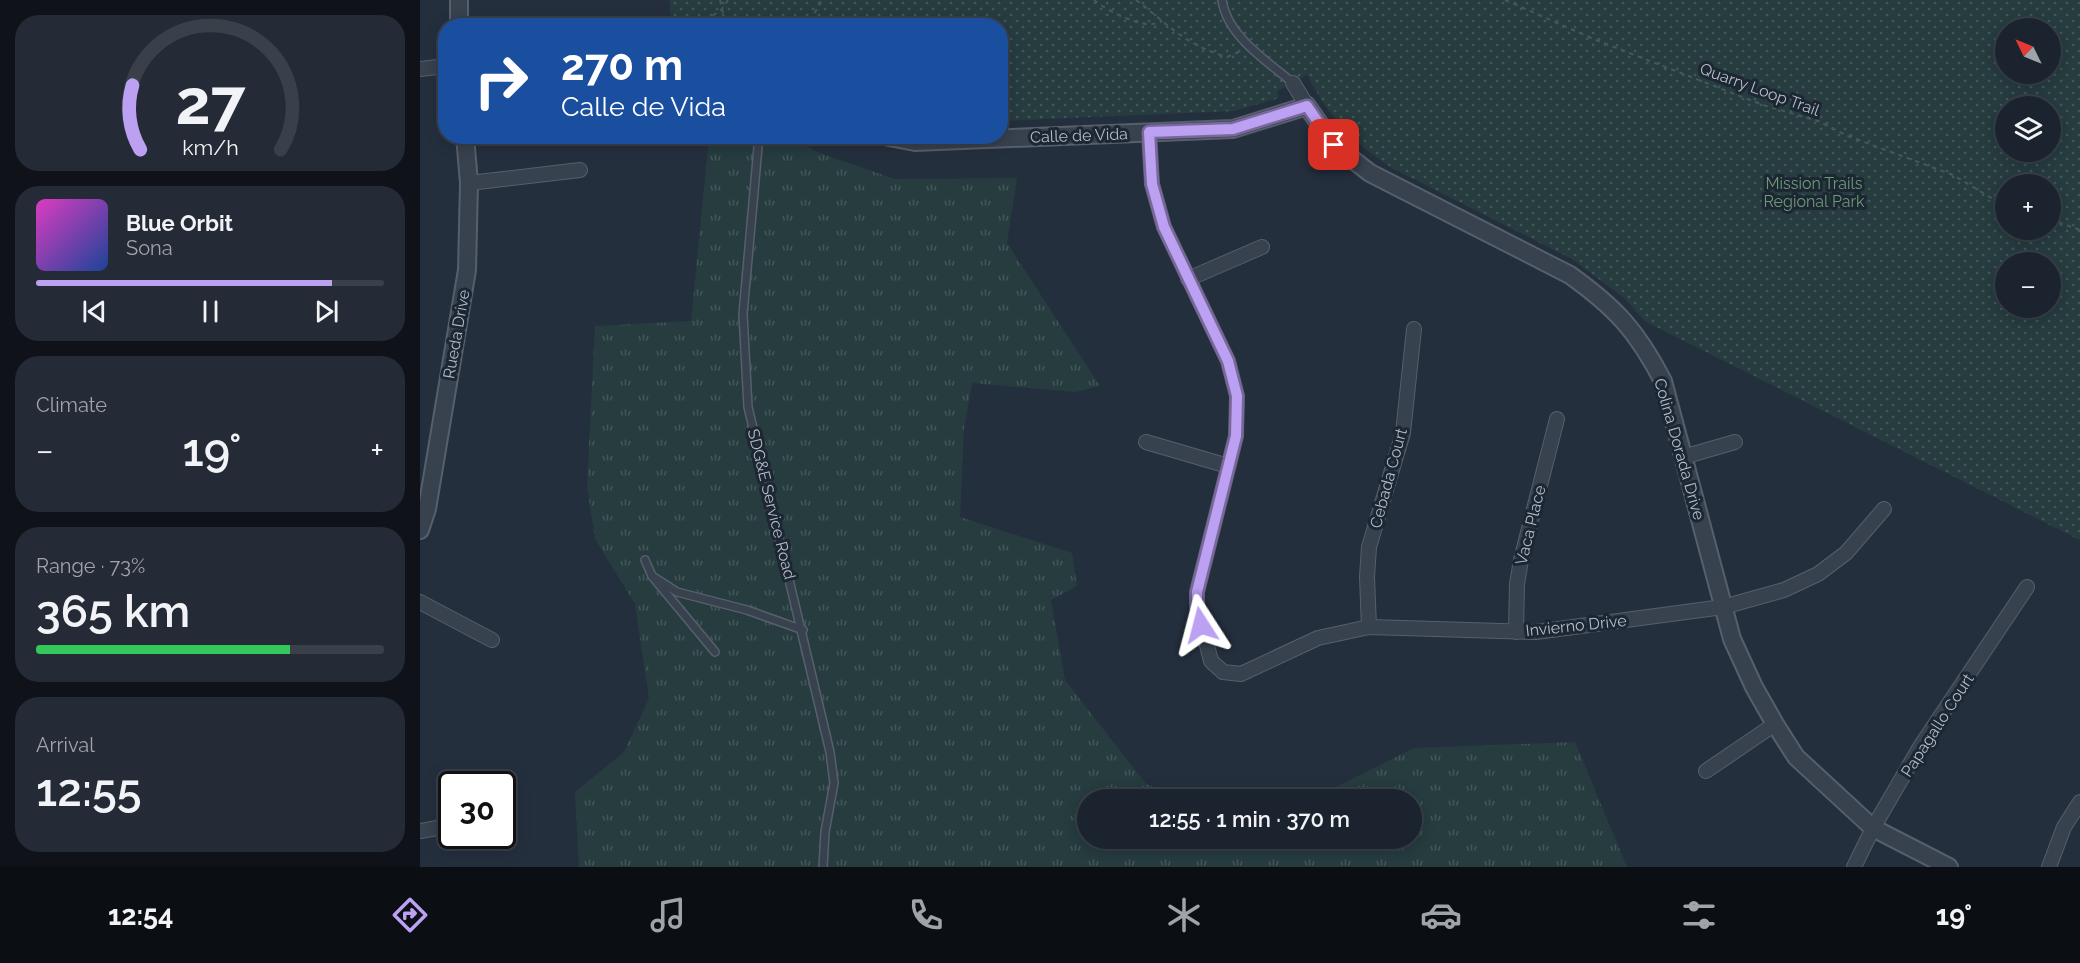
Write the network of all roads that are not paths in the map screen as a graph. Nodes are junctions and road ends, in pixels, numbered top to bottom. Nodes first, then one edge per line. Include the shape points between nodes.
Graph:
1 (459, 0) edge
2 (1222, 0) edge
3 (459, 18) edge
4 (438, 67) edge
5 (420, 69) edge
6 (1293, 83) joint
7 (1307, 106) junction
8 (1149, 132) junction
9 (1008, 138) edge
10 (466, 144) edge
11 (758, 144) edge
12 (580, 170) dead end
13 (469, 183) junction
14 (1262, 247) dead end
15 (1188, 279) junction
16 (1414, 328) dead end
17 (1557, 419) dead end
18 (1146, 442) dead end
19 (1735, 442) dead end
20 (1683, 457) junction
21 (1228, 466) junction
22 (1884, 509) dead end
23 (420, 530) edge
24 (645, 560) dead end
25 (652, 576) junction
26 (2026, 587) dead end
27 (420, 602) edge
28 (1723, 607) junction
29 (1369, 627) junction
30 (802, 630) junction
31 (1516, 632) junction
32 (492, 640) dead end
33 (716, 652) dead end
34 (1775, 724) junction
35 (1706, 771) dead end
36 (2080, 802) edge
37 (437, 828) dead end
38 (1873, 828) junction
39 (420, 831) edge
40 (823, 867) edge
41 (1854, 867) edge
42 (1949, 867) edge
43 (2049, 867) edge

1 - 3 street
2 - 6 lane via 1224,15 1250,46
4 - 5 street
6 - 7 street, Colina Dorada Drive
7 - 8 street, Calle de Vida via 1233,129
7 - 20 street, Colina Dorada Drive via 1334,145 1371,173 1570,275 1623,319 1644,344 1663,381
8 - 9 street, Calle de Vida
8 - 15 street via 1152,184 1164,227
10 - 13 street, Rueda Drive
11 - 30 lane, SDG&E Service Road via 743,314 748,407
12 - 13 street
13 - 23 street, Rueda Drive via 468,270 427,509
14 - 15 street
15 - 21 street via 1228,361 1237,396 1236,436
16 - 29 street, Cebada Court via 1403,433 1369,547
17 - 31 street, Vaca Place via 1521,560
18 - 21 street
19 - 20 street
20 - 28 street, Colina Dorada Drive
21 - 29 street, Invierno Drive via 1197,592 1211,661 1223,672 1241,674 1318,638
22 - 28 street, Invierno Drive via 1846,553 1818,574 1784,590
24 - 25 lane
25 - 30 lane via 677,592 747,610
25 - 33 lane
26 - 38 street, Papagallo Court via 1920,747
27 - 32 street
28 - 31 street, Invierno Drive
28 - 34 street, Colina Dorada Drive via 1732,639
29 - 31 street, Invierno Drive
30 - 40 lane, SDG&E Service Road via 834,783
34 - 35 street
34 - 38 street, Colina Dorada Drive via 1796,757
36 - 43 street via 2064,827
37 - 39 street
38 - 41 street, Papagallo Court
38 - 42 street, Colina Dorada Drive

